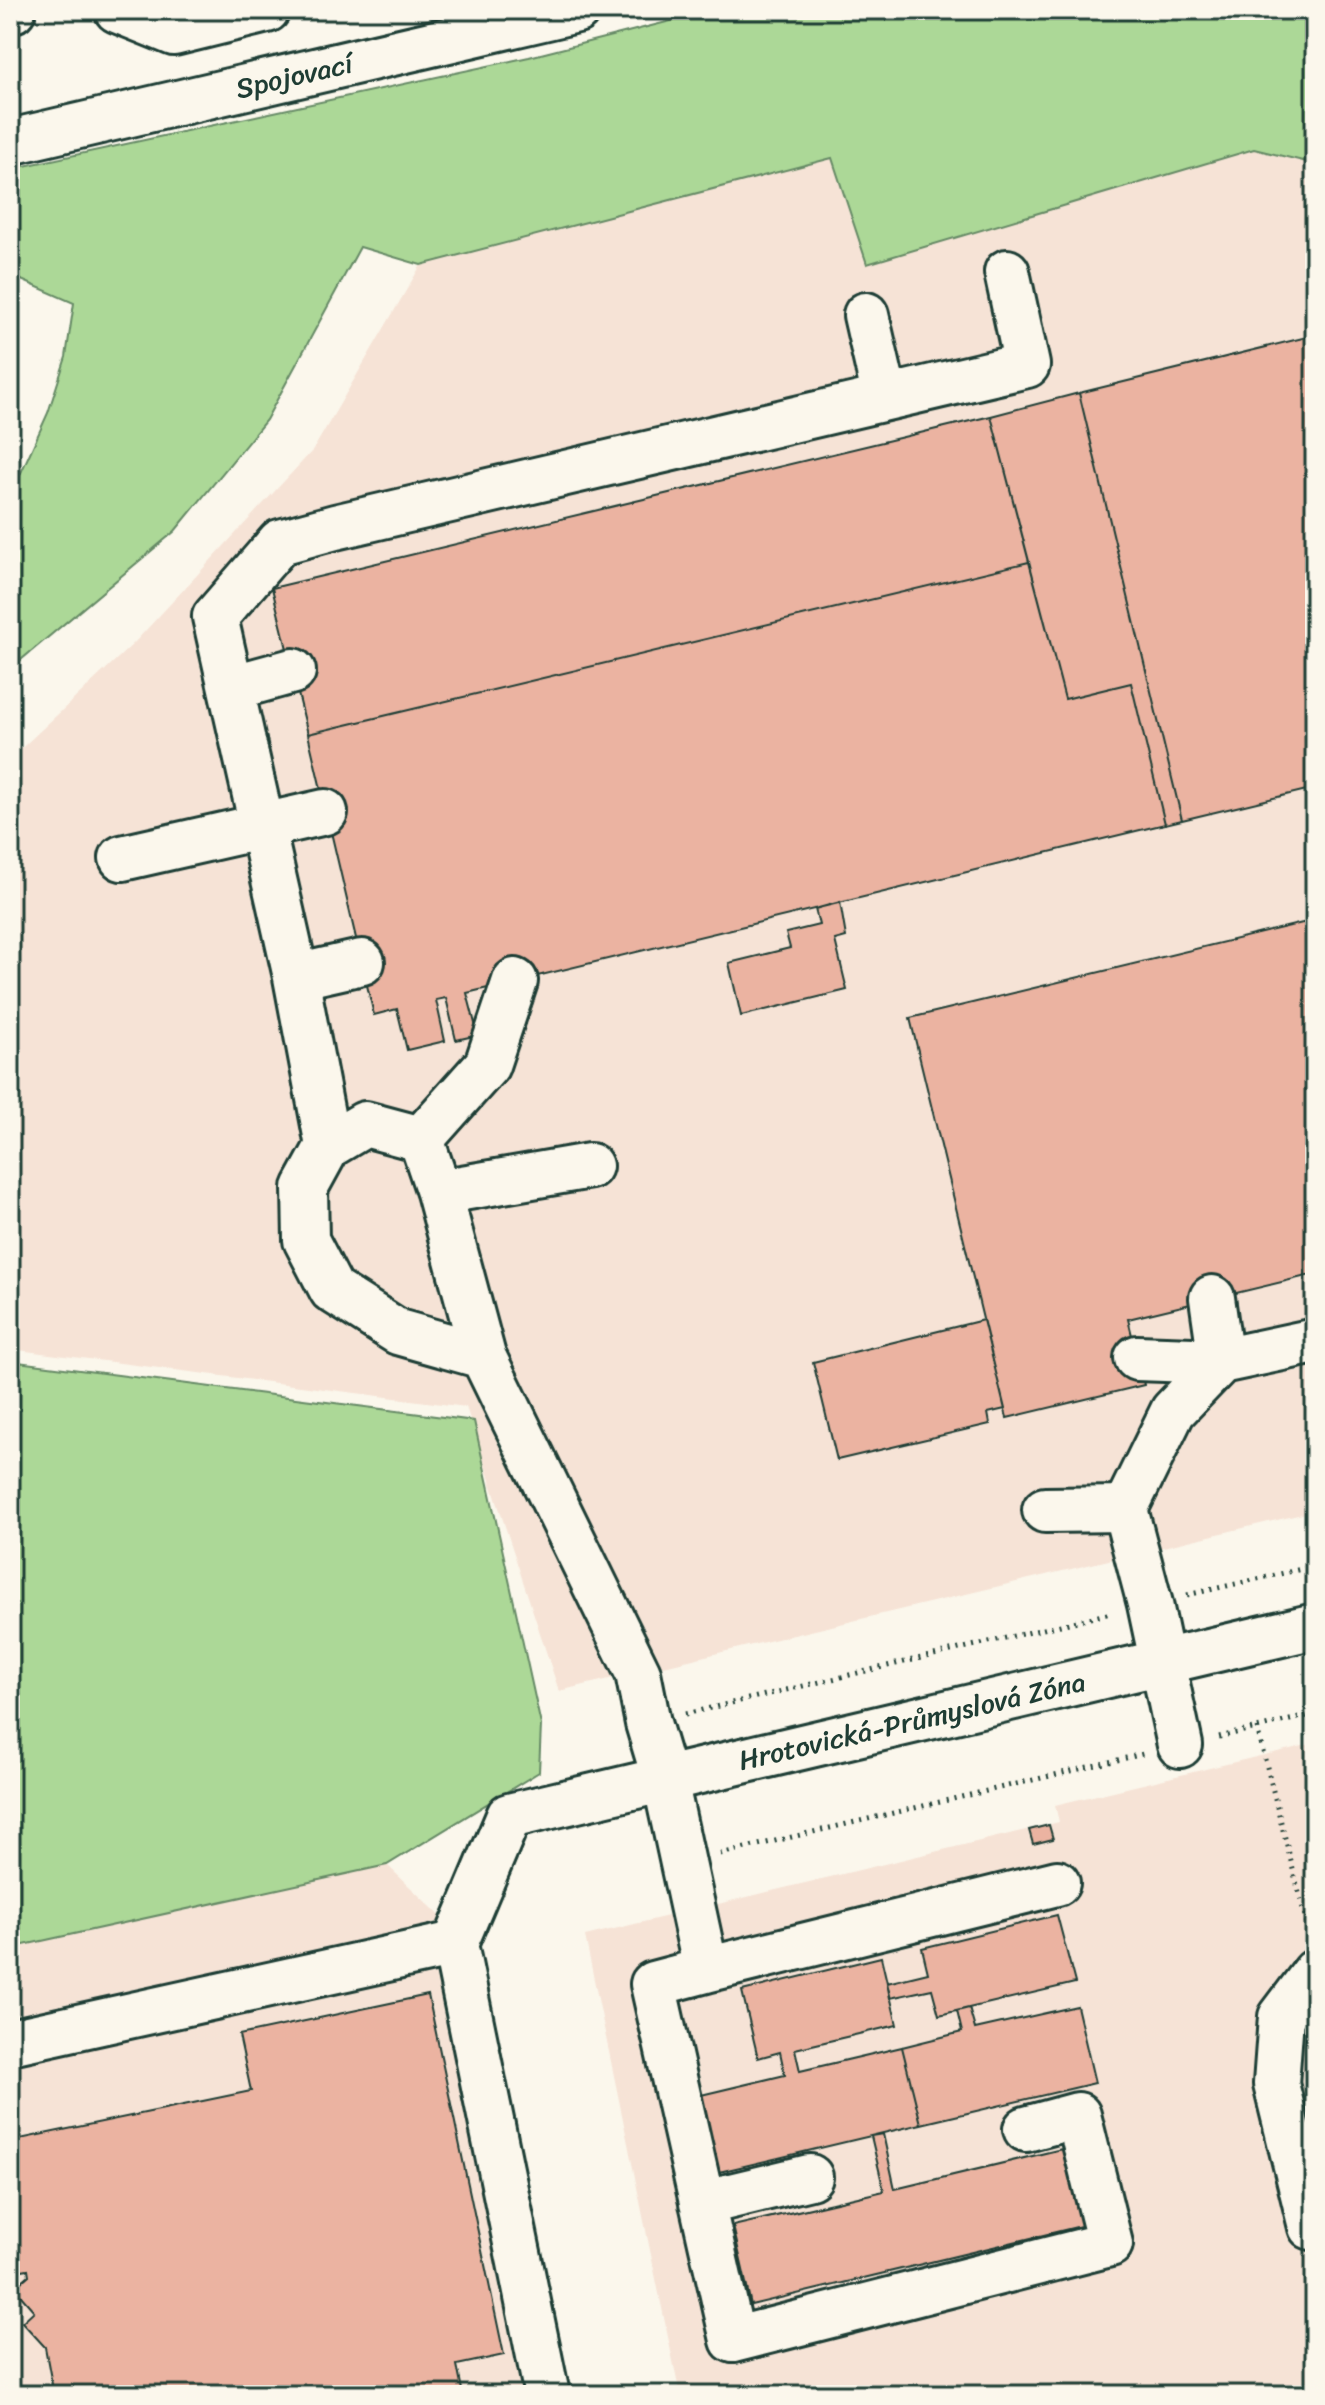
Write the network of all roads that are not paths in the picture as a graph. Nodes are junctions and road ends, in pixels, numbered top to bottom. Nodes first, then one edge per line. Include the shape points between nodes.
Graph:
1 (117, 10) edge
2 (267, 10) edge
3 (577, 10) edge
4 (10, 142) edge
5 (1007, 272) dead end
6 (866, 315) dead end
7 (885, 398) junction
8 (293, 671) dead end
9 (231, 688) junction
10 (325, 812) dead end
11 (263, 827) junction
12 (122, 858) dead end
13 (362, 962) dead end
14 (296, 977) junction
15 (515, 981) dead end
16 (421, 1139) junction
17 (328, 1146) junction
18 (590, 1166) dead end
19 (439, 1192) junction
20 (1212, 1298) dead end
21 (1315, 1341) edge
22 (483, 1356) junction
23 (1137, 1358) dead end
24 (1221, 1361) junction
25 (1125, 1509) junction
26 (1045, 1510) dead end
27 (1315, 1626) edge
28 (1161, 1662) junction
29 (1180, 1745) road end
30 (665, 1780) junction
31 (1057, 1883) dead end
32 (455, 1944) junction
33 (1313, 1957) edge
34 (706, 1970) junction
35 (10, 2042) edge
36 (1026, 2129) dead end
37 (810, 2177) dead end
38 (702, 2203) junction
39 (1311, 2227) dead end
40 (547, 2395) edge

1 - 2 street via 174,33
3 - 4 street, Spojovací
5 - 7 street via 1027,365
6 - 7 street
7 - 9 street via 280,542 215,617
8 - 9 street
9 - 11 street
10 - 11 street
11 - 12 street
11 - 14 street
13 - 14 street
14 - 17 street
15 - 16 street via 487,1065
16 - 17 street via 365,1124
16 - 19 street
17 - 22 street via 305,1188 306,1240 332,1290 398,1332
18 - 19 street
19 - 22 street
20 - 24 street
21 - 24 street
22 - 30 street via 638,1673
23 - 24 street
24 - 25 street via 1173,1411
25 - 26 street
25 - 28 street
27 - 28 street, Hrotovická-Průmyslová Zóna
28 - 29 street
28 - 30 street, Hrotovická-Průmyslová Zóna
30 - 32 street, Hrotovická-Průmyslová Zóna via 509,1816
30 - 34 street
31 - 34 street
32 - 35 street
32 - 40 street
33 - 39 street via 1281,2017 1276,2084
34 - 38 street via 653,1984
36 - 38 street via 1078,2115 1110,2244 733,2340
37 - 38 street

